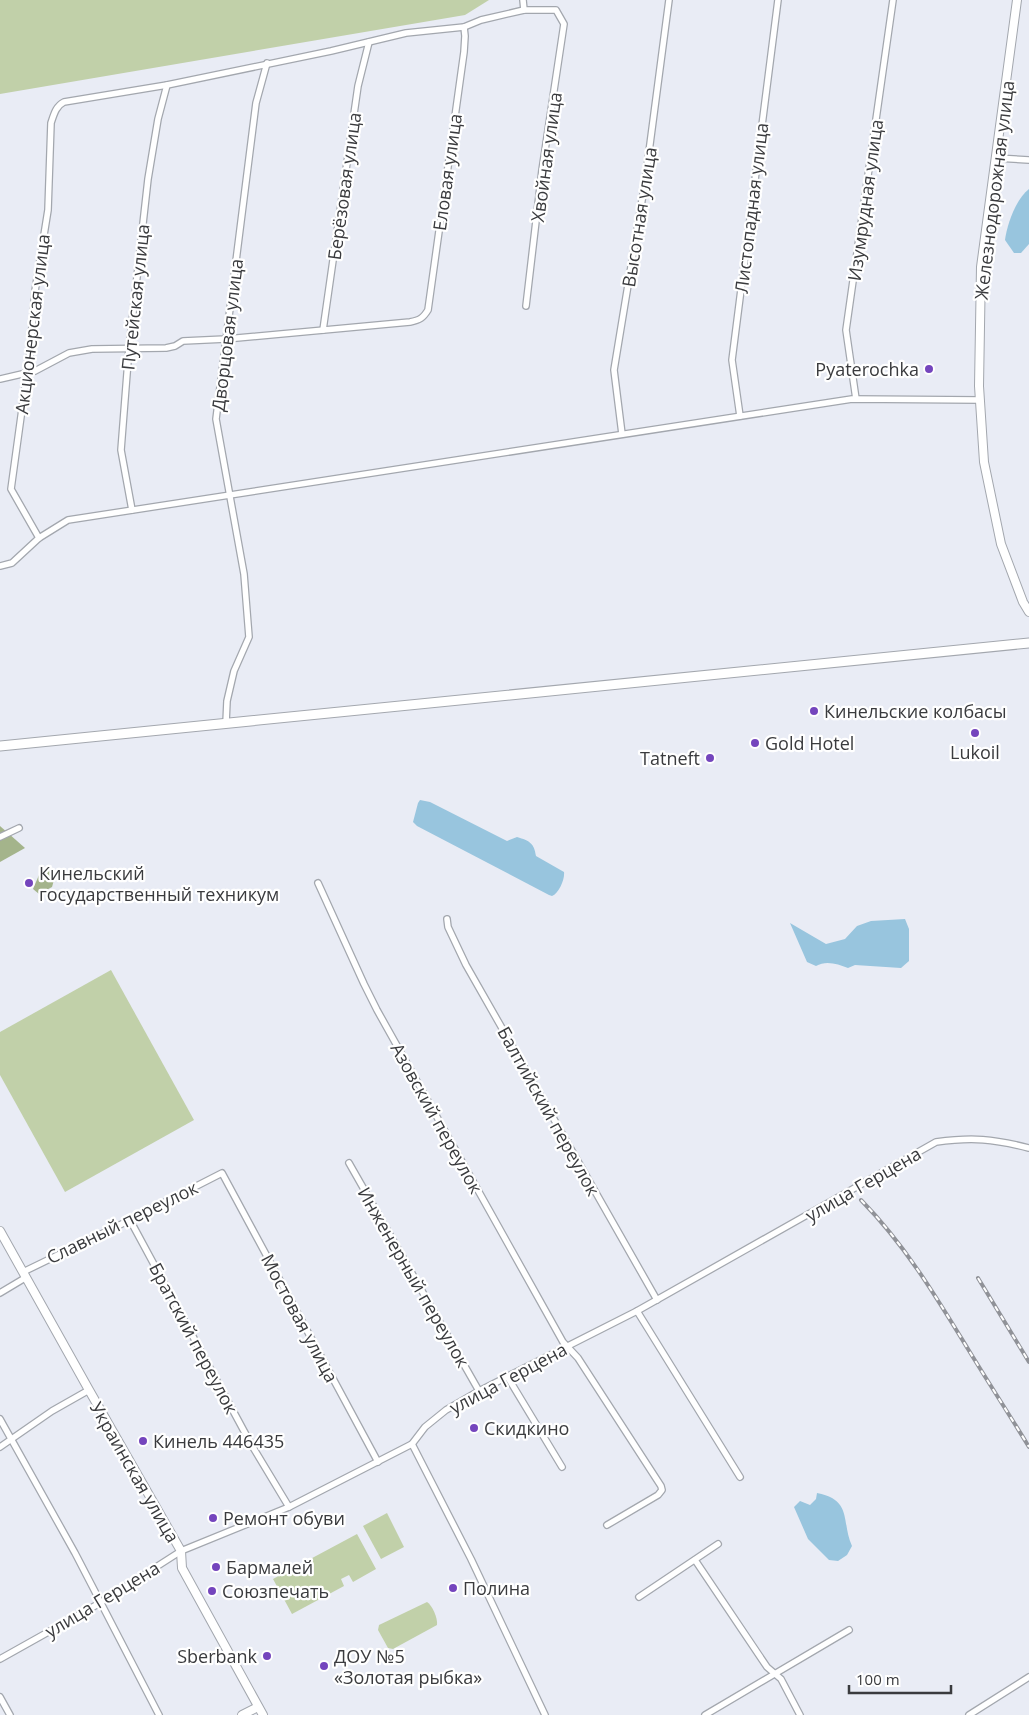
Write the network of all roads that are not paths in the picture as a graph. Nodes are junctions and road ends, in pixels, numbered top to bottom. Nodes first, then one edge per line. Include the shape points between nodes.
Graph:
1 (523, 0) edge
2 (669, 0) edge
3 (778, 0) edge
4 (893, 0) edge
5 (1017, 0) edge
6 (524, 10) junction
7 (464, 26) junction
8 (369, 42) junction
9 (268, 63) junction
10 (167, 85) junction
11 (996, 158) junction
12 (1029, 160) edge
13 (526, 306) dead end
14 (323, 330) junction
15 (226, 339) junction
16 (129, 348) junction
17 (26, 373) junction
18 (0, 379) edge
19 (856, 399) junction
20 (980, 400) junction
21 (740, 416) junction
22 (622, 434) junction
23 (230, 495) junction
24 (132, 510) junction
25 (38, 538) junction
26 (0, 566) edge
27 (1029, 612) edge
28 (1029, 643) edge
29 (226, 723) junction
30 (0, 746) edge
31 (20, 828) dead end
32 (0, 837) edge
33 (318, 883) dead end
34 (447, 919) dead end
35 (1029, 1148) edge
36 (349, 1163) dead end
37 (222, 1173) joint
38 (130, 1220) junction
39 (0, 1231) edge
40 (24, 1275) junction
41 (0, 1294) edge
42 (657, 1300) junction
43 (637, 1311) junction
44 (566, 1347) junction
45 (507, 1376) junction
46 (88, 1390) junction
47 (479, 1391) junction
48 (0, 1419) edge
49 (11, 1438) junction
50 (412, 1444) junction
51 (0, 1447) edge
52 (378, 1462) junction
53 (562, 1467) dead end
54 (740, 1477) dead end
55 (289, 1507) junction
56 (607, 1525) dead end
57 (718, 1544) dead end
58 (181, 1551) junction
59 (695, 1560) junction
60 (639, 1597) dead end
61 (100, 1603) junction
62 (849, 1630) dead end
63 (0, 1660) edge
64 (775, 1674) junction
65 (1029, 1677) edge
66 (0, 1697) edge
67 (258, 1707) junction
68 (10, 1715) edge
69 (159, 1715) edge
70 (242, 1715) edge
71 (263, 1715) edge
72 (545, 1715) edge
73 (705, 1715) edge
74 (800, 1715) edge
75 (969, 1715) edge

1 - 6 street
2 - 22 street, Высотная улица via 645,182 614,370
3 - 21 street, Листопадная улица via 732,360
4 - 19 street, Изумрудная улица via 846,330
5 - 11 street, Железнодорожная улица
6 - 7 street
6 - 13 street, Хвойная улица via 556,10 564,24
7 - 8 street via 406,33
7 - 14 street, Еловая улица via 464,52 428,310 420,320 410,322
8 - 9 street
8 - 14 street, Берёзовая улица via 358,86
9 - 10 street
9 - 15 street, Дворцовая улица via 256,103
10 - 16 street, Путейская улица via 148,179
10 - 17 street, Акционерская улица via 64,102 54,112 48,210
11 - 12 street
11 - 20 street, Железнодорожная улица via 981,268
14 - 15 street
15 - 16 street via 183,341 166,348
15 - 23 street, Дворцовая улица via 216,419
16 - 17 street via 92,349 69,354
16 - 24 street, Путейская улица via 121,450
17 - 18 street
17 - 25 street, Акционерская улица via 11,488
19 - 20 street
19 - 21 street
20 - 27 street, Железнодорожная улица via 984,462 1001,544
21 - 22 street
22 - 23 street
23 - 24 street
23 - 29 street, Дворцовая улица via 244,574 249,637 234,671 226,701
24 - 25 street via 68,520
25 - 26 street via 12,563
28 - 29 main road
29 - 30 main road
31 - 32 street
33 - 44 street, Азовский переулок via 377,1010
34 - 42 street, Балтийский переулок via 466,965
35 - 42 street, улица Герцена via 975,1138 936,1142
36 - 47 street, Инженерный переулок
37 - 38 street, Славный переулок
37 - 52 street, Мостовая улица
38 - 40 street, Славный переулок
38 - 55 street, Братский переулок via 251,1444
39 - 40 street, Украинская улица
40 - 41 street, Славный переулок
40 - 46 street, Украинская улица
42 - 43 street, улица Герцена
43 - 44 street, улица Герцена
43 - 54 street
44 - 45 street, улица Герцена
44 - 56 street, Азовский переулок via 578,1358 662,1490
45 - 47 street, улица Герцена
45 - 53 street
46 - 49 street
46 - 58 street, Украинская улица
47 - 50 street, улица Герцена via 446,1410
48 - 49 street
49 - 51 street
49 - 61 street
50 - 52 street, улица Герцена
50 - 72 street
52 - 55 street, улица Герцена
55 - 58 street, улица Герцена
57 - 59 street
58 - 61 street, улица Герцена
58 - 67 street, Украинская улица via 182,1568
59 - 60 street
59 - 64 street via 767,1667
61 - 63 street, улица Герцена
61 - 69 street
62 - 64 street
64 - 73 street
64 - 74 street
65 - 75 street
66 - 68 street
67 - 70 street
67 - 71 street, Украинская улица

